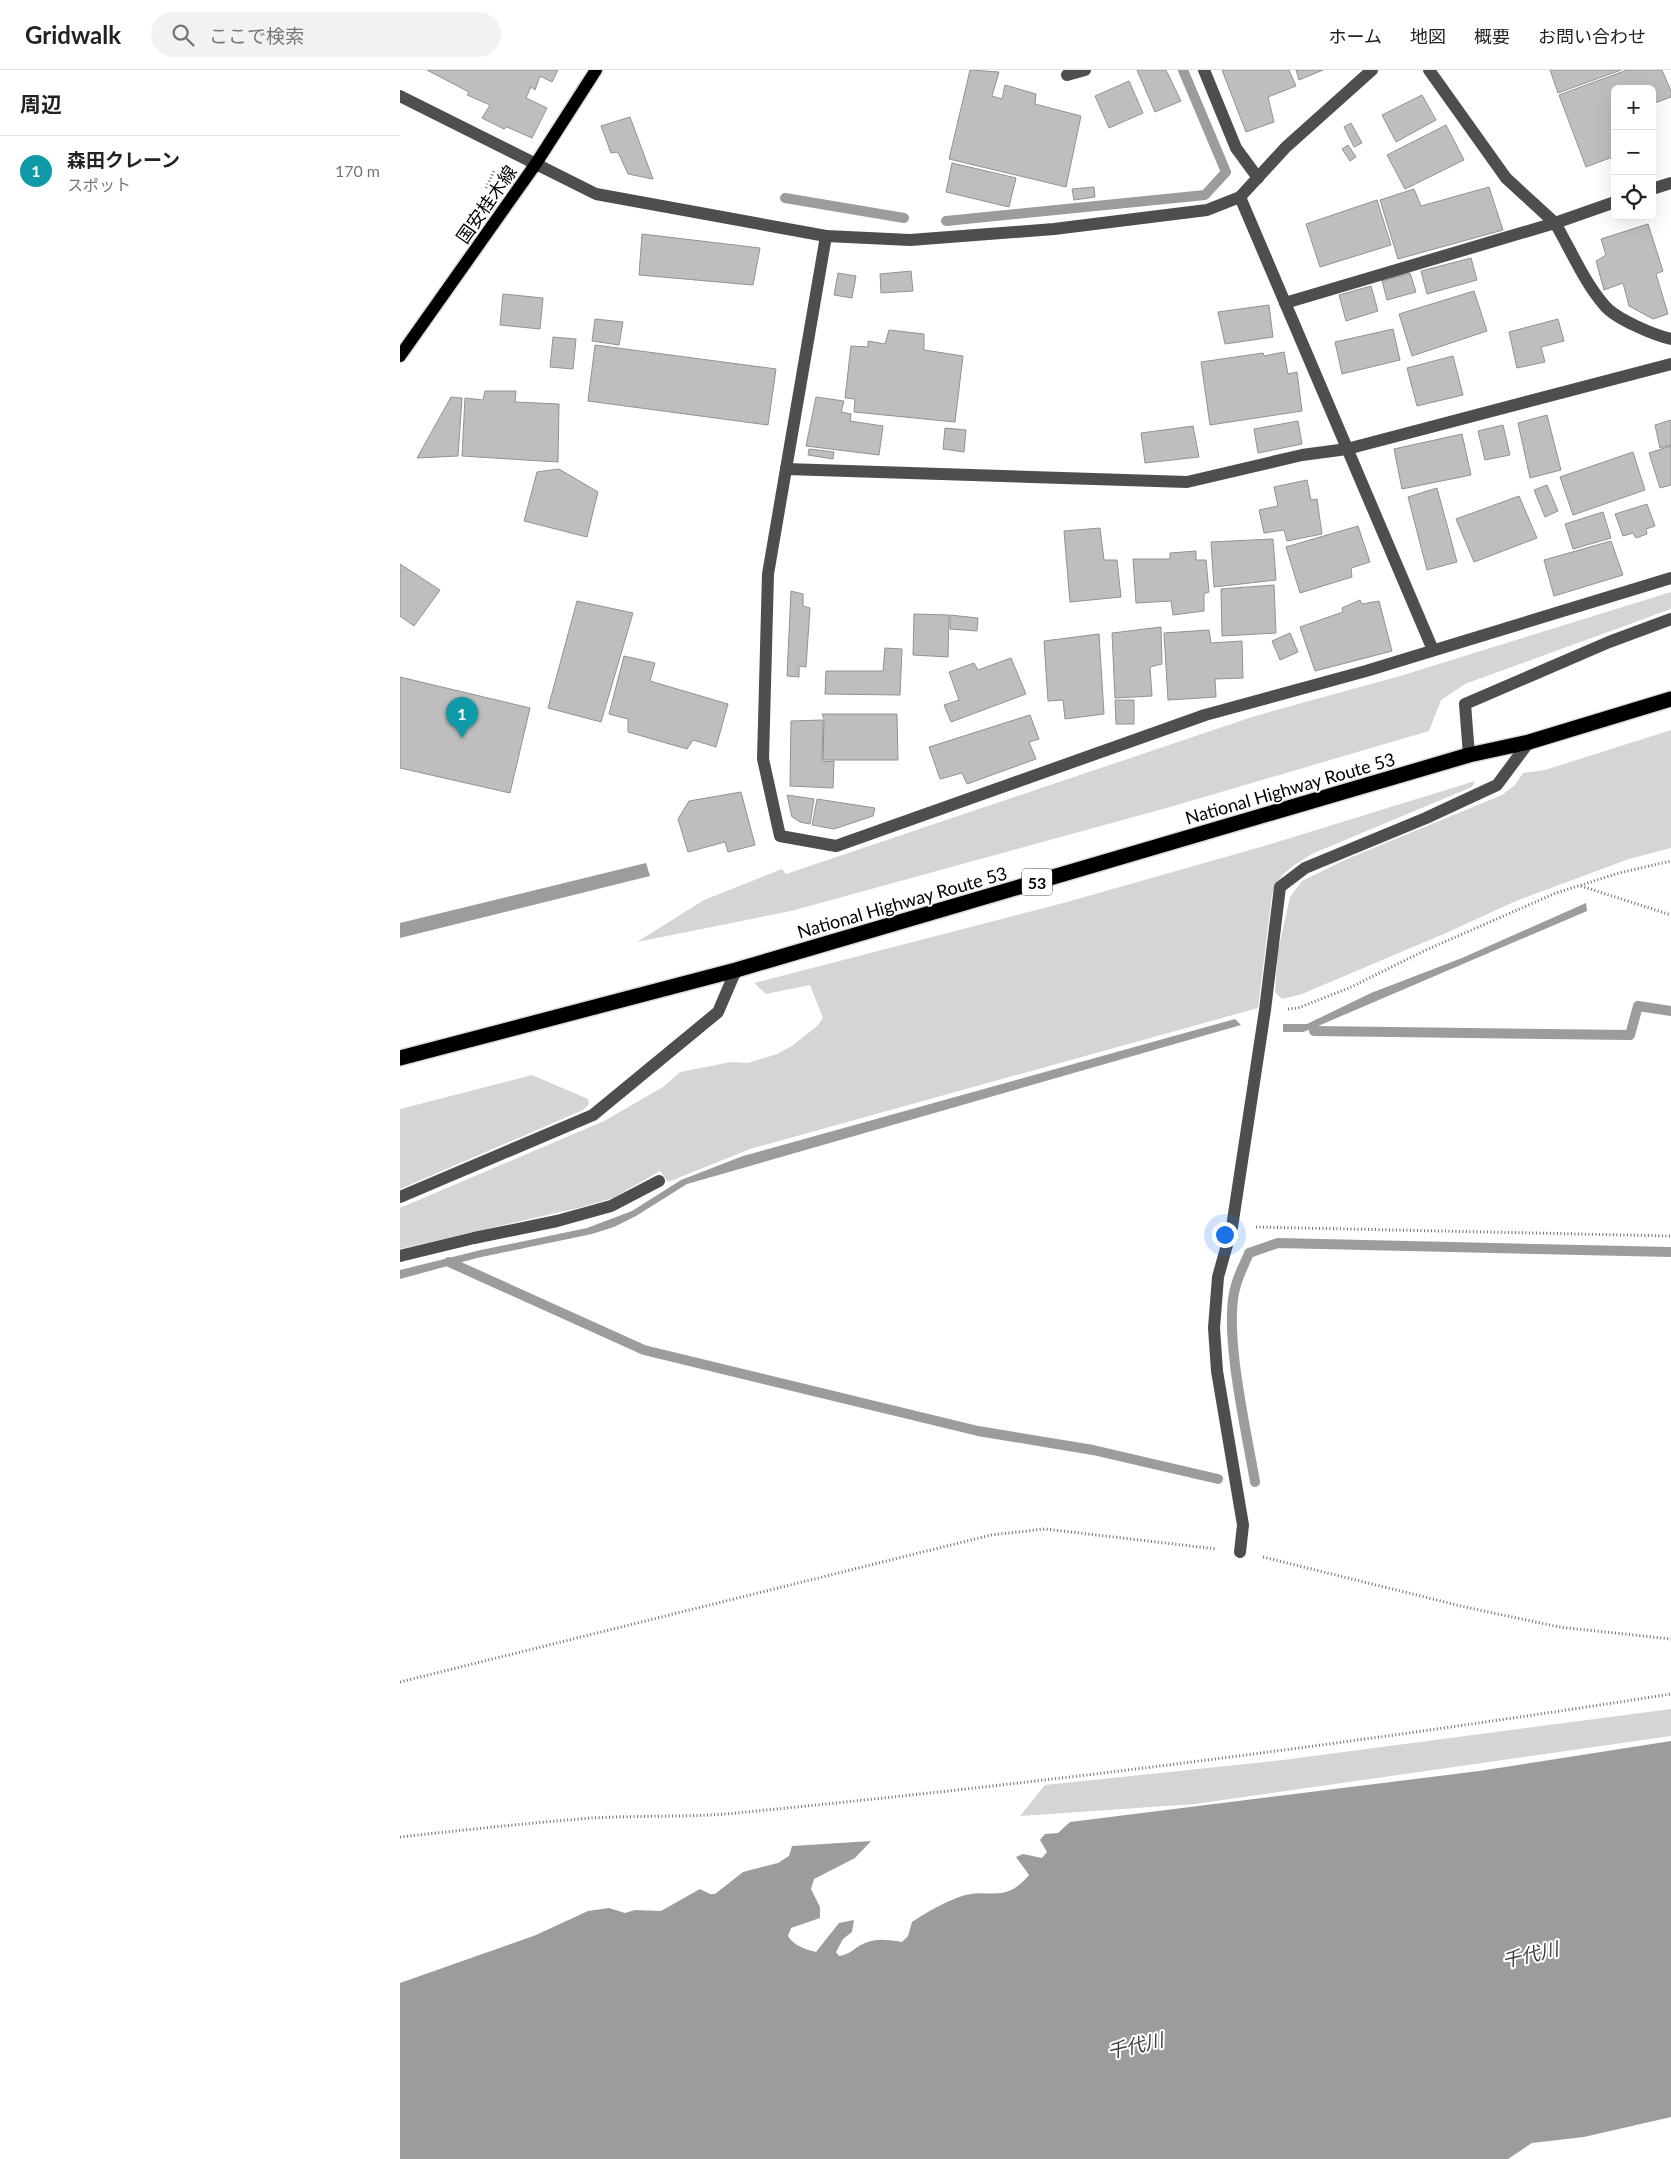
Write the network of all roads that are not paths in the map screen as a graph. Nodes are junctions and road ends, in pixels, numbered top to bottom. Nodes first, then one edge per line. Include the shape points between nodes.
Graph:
1 (596, 70) edge
2 (1085, 70) edge
3 (1204, 70) edge
4 (1372, 70) edge
5 (1428, 70) edge
6 (1067, 76) dead end
7 (400, 96) edge
8 (535, 164) junction
9 (1258, 178) junction
10 (1671, 183) edge
11 (1656, 188) edge
12 (1240, 197) junction
13 (1611, 203) edge
14 (1555, 222) junction
15 (826, 236) junction
16 (1285, 303) junction
17 (1671, 339) edge
18 (400, 356) edge
19 (1671, 364) edge
20 (1347, 449) junction
21 (786, 470) junction
22 (1671, 578) edge
23 (1671, 619) edge
24 (1434, 650) junction
25 (1671, 699) edge
26 (1529, 742) junction
27 (1469, 756) junction
28 (736, 970) junction
29 (400, 1058) edge
30 (659, 1180) dead end
31 (400, 1197) edge
32 (400, 1256) edge
33 (1240, 1552) road end

1 - 8 main road, 国安桂木線
2 - 6 street
3 - 9 street via 1236,148
4 - 9 street via 1286,147
5 - 14 street via 1506,178
7 - 8 street
8 - 15 street via 596,194
8 - 18 main road, 国安桂木線
9 - 12 street
10 - 11 street
12 - 15 street via 1207,210 1054,229 910,240
12 - 16 street
13 - 14 street
14 - 16 street
14 - 17 street via 1584,278 1606,308
15 - 21 street
16 - 20 street
19 - 20 street
20 - 21 street via 1187,482
20 - 24 street
21 - 24 street via 768,574 763,759 780,836 836,846 1205,715
22 - 24 street
23 - 27 street via 1465,704
25 - 26 highway, National Highway Route 53 / 53
26 - 27 highway, National Highway Route 53 / 53
26 - 33 street via 1497,785 1305,868 1280,888 1232,1227 1218,1278 1214,1328 1217,1371 1243,1525
27 - 28 highway, National Highway Route 53 / 53
28 - 29 highway, National Highway Route 53 / 53
28 - 31 street via 718,1012 593,1115
30 - 32 street via 611,1206

